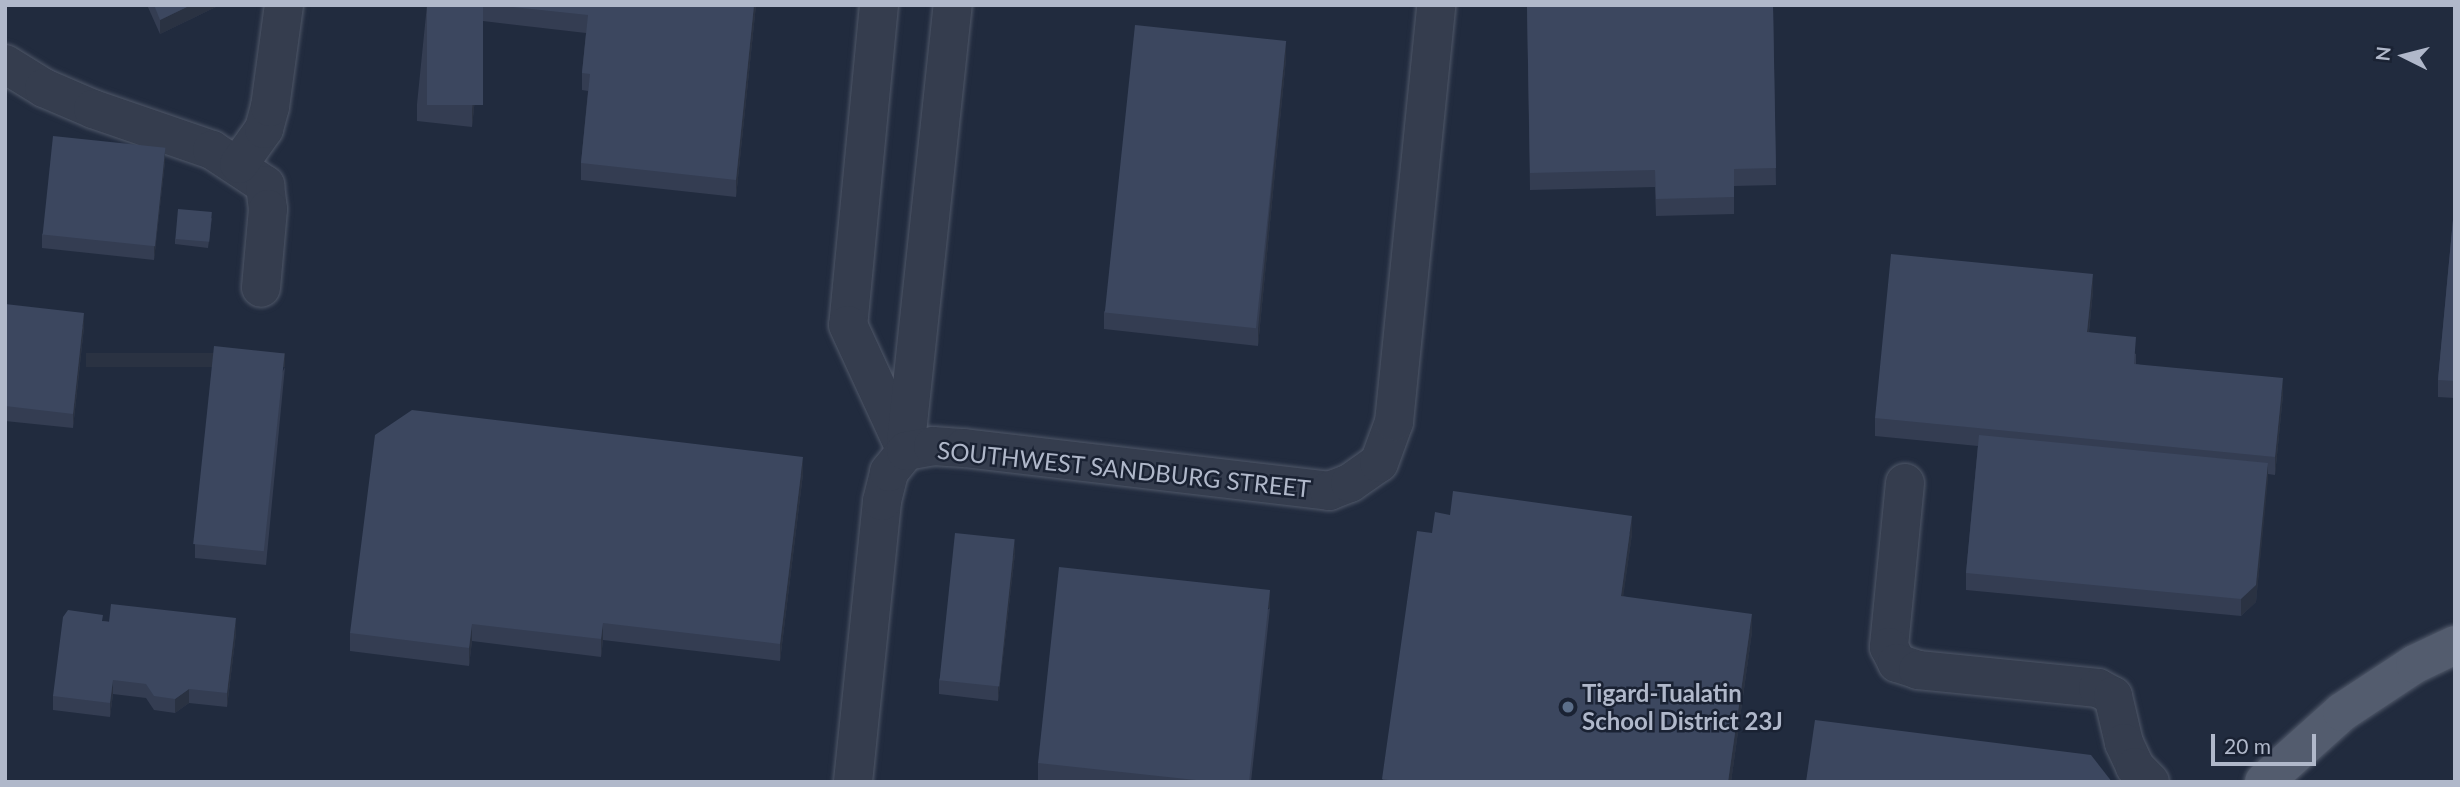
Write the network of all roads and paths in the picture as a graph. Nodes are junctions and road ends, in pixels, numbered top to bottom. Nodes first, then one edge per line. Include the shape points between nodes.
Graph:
1 (284, 5) edge
2 (879, 5) edge
3 (953, 5) edge
4 (1436, 5) edge
5 (5, 64) edge
6 (239, 164) junction
7 (261, 288) dead end
8 (906, 451) junction
9 (1905, 483) dead end
10 (2455, 645) edge
11 (853, 782) edge
12 (2150, 782) edge
13 (2264, 782) edge

1 - 6 street via 267,118
2 - 8 street via 848,325
3 - 8 street
4 - 8 street, SOUTHWEST SANDBURG STREET via 1394,422 1379,463 1329,491 964,448 933,446
5 - 6 street via 44,88
6 - 7 street via 265,185 268,209
8 - 11 street, SOUTHWEST SANDBURG STREET via 889,472 882,501
9 - 12 street via 1889,647 1897,663 1918,670 2098,688 2113,696 2124,743 2135,766
10 - 13 main road via 2415,664 2342,712

